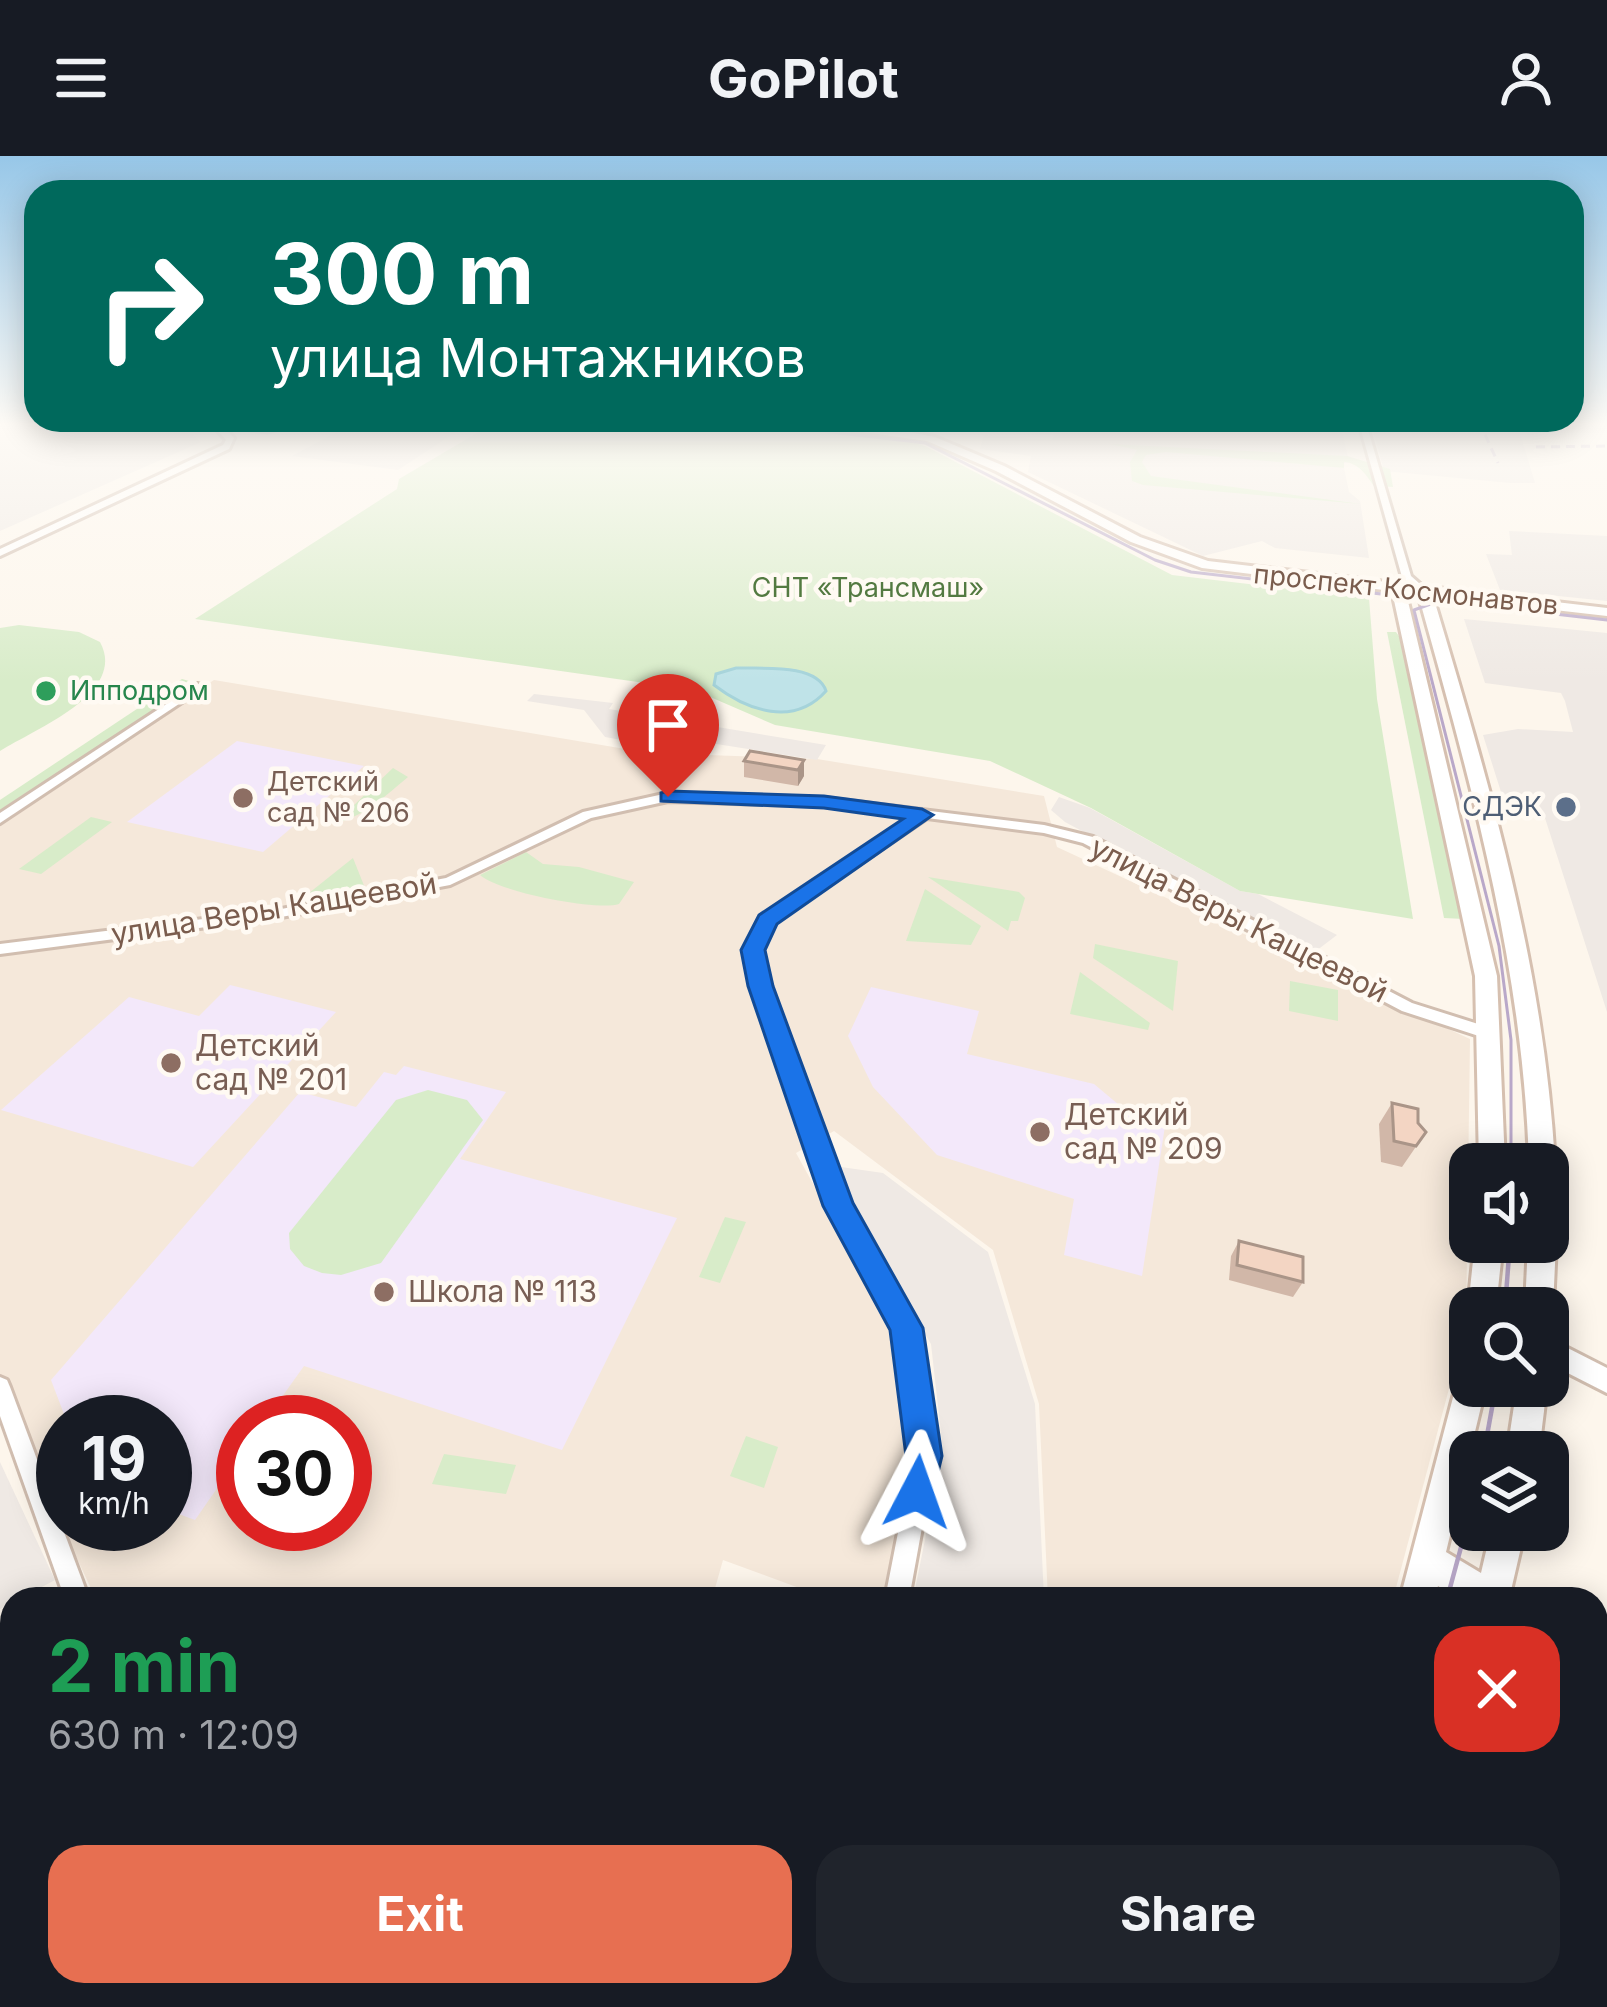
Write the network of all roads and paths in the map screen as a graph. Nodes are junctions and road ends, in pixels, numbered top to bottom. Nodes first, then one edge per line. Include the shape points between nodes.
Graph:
1 (94, 509) edge
2 (1082, 509) edge
3 (1385, 509) edge
4 (0, 554) edge
5 (1403, 584) junction
6 (1425, 593) junction
7 (1607, 612) edge
8 (201, 686) dead end
9 (1429, 715) junction
10 (1460, 718) junction
11 (922, 815) junction
12 (0, 819) edge
13 (0, 949) edge
14 (1491, 1034) junction
15 (1492, 1143) edge
16 (1541, 1143) edge
17 (1569, 1361) edge
18 (1607, 1381) edge
19 (0, 1387) edge
20 (1467, 1407) edge
21 (1503, 1551) edge
22 (1429, 1561) junction
23 (73, 1587) edge
24 (899, 1587) edge
25 (1421, 1587) edge
26 (1472, 1587) edge
27 (1495, 1587) edge

1 - 4 street
2 - 5 main road, проспект Космонавтов via 1191,561
3 - 5 street
5 - 6 main road, проспект Космонавтов
5 - 9 main road
6 - 7 main road, проспект Космонавтов
6 - 10 main road
8 - 12 street
9 - 10 main road
9 - 14 main road via 1479,937
10 - 16 main road via 1523,950
11 - 13 street, улица Веры Кащеевой via 824,802 668,797 587,815 449,881 375,898
11 - 14 street, улица Веры Кащеевой via 1088,840 1406,1007
11 - 24 street via 767,920 753,950 838,1206 914,1357 924,1456
14 - 15 main road
17 - 18 street
19 - 23 street
20 - 22 main road
21 - 27 main road
22 - 25 main road
22 - 26 main road

